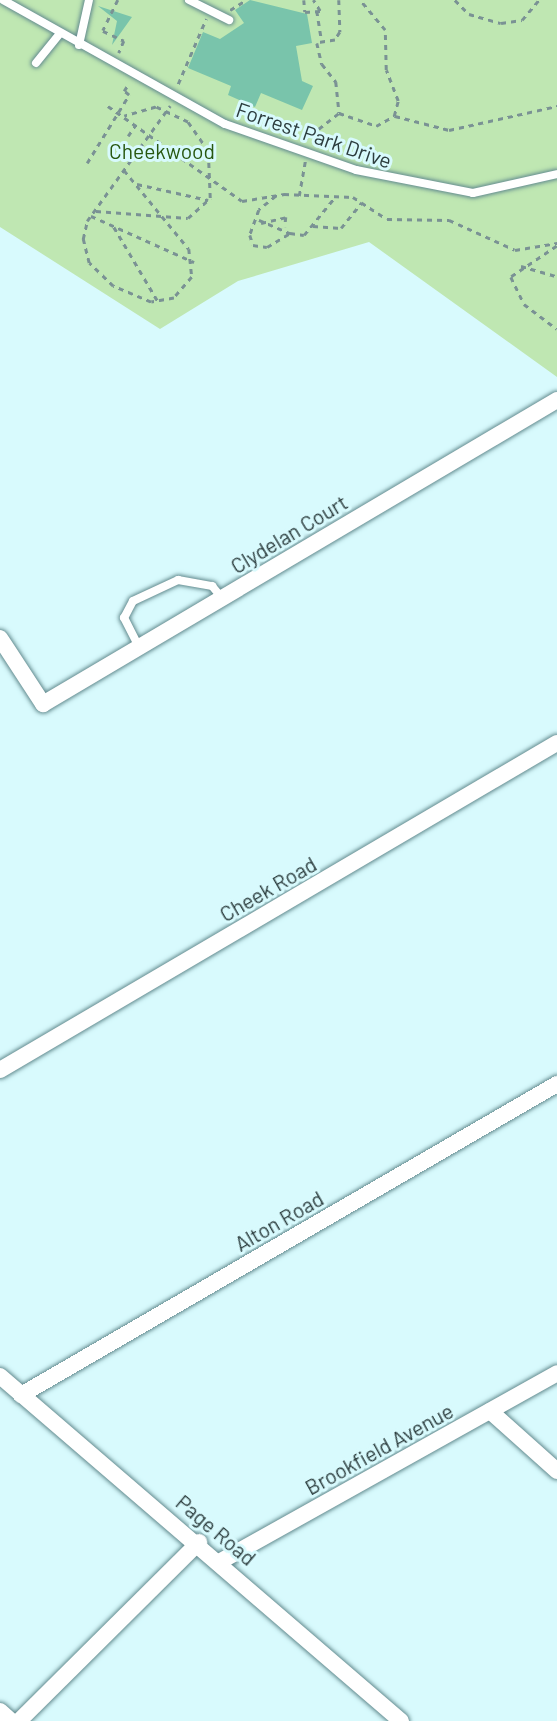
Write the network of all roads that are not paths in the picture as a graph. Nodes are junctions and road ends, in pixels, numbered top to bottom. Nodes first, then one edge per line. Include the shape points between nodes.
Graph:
1 (3, 0) edge
2 (89, 0) edge
3 (189, 0) edge
4 (225, 18) road end
5 (59, 34) junction
6 (79, 45) junction
7 (36, 62) dead end
8 (557, 174) edge
9 (557, 400) edge
10 (222, 598) junction
11 (0, 638) edge
12 (139, 647) junction
13 (557, 743) edge
14 (0, 1070) edge
15 (557, 1084) edge
16 (557, 1373) edge
17 (0, 1376) edge
18 (21, 1395) junction
19 (490, 1411) junction
20 (557, 1471) edge
21 (199, 1542) junction
22 (221, 1560) junction
23 (0, 1712) edge
24 (11, 1721) edge
25 (19, 1721) edge
26 (401, 1721) edge

1 - 5 lane, Forrest Park Drive
2 - 6 lane
3 - 4 lane
5 - 6 lane, Forrest Park Drive
5 - 7 lane
6 - 8 lane, Forrest Park Drive via 238,130 308,155 456,192 514,187
9 - 10 street, Clydelan Court
10 - 12 street, Clydelan Court
10 - 12 lane via 212,586 178,580 129,603 124,618
11 - 12 street, Clydelan Court via 43,704
13 - 14 street, Cheek Road
15 - 18 street, Alton Road
16 - 19 street, Brookfield Avenue
17 - 18 street, Page Road
18 - 21 street, Page Road
19 - 20 street
19 - 22 street, Brookfield Avenue
21 - 22 street, Page Road
21 - 25 street
22 - 26 street, Page Road
23 - 24 street

